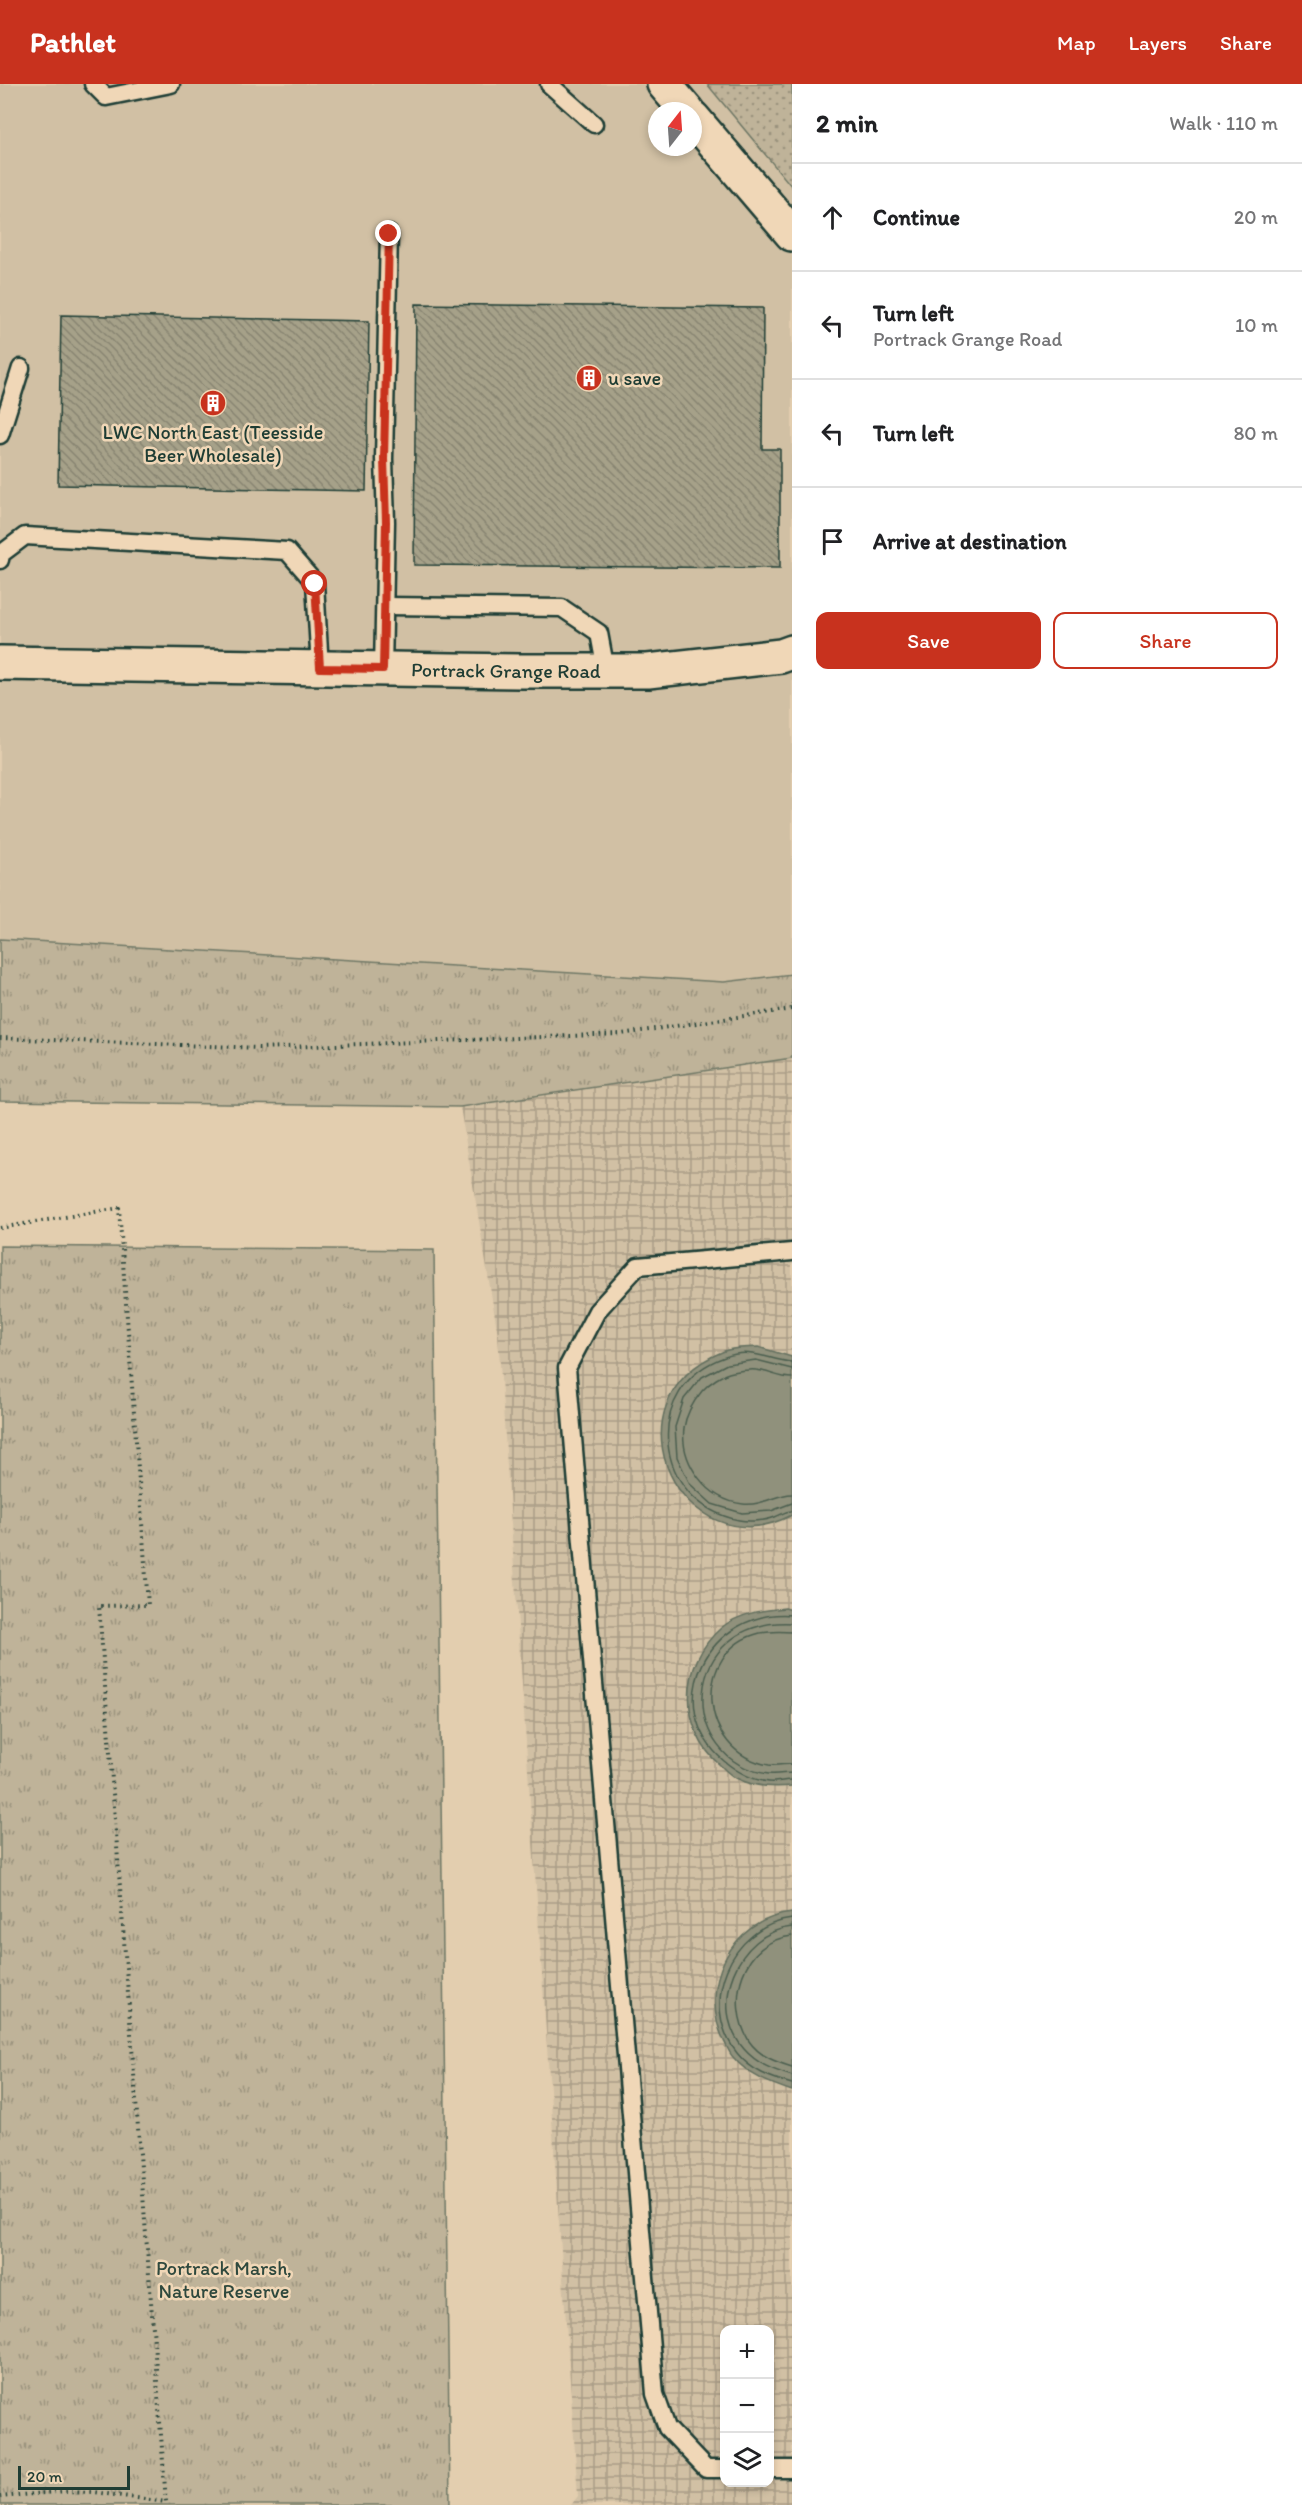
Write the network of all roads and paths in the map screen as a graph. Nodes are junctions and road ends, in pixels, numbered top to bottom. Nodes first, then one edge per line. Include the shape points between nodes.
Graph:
1 (93, 84) edge
2 (171, 84) edge
3 (549, 84) edge
4 (664, 84) edge
5 (679, 102) edge
6 (594, 124) dead end
7 (702, 129) edge
8 (389, 234) dead end
9 (792, 234) edge
10 (21, 368) dead end
11 (0, 435) edge
12 (0, 553) edge
13 (385, 606) junction
14 (792, 652) edge
15 (0, 663) edge
16 (320, 668) junction
17 (383, 669) junction
18 (606, 671) junction
19 (792, 1009) edge
20 (0, 1038) edge
21 (0, 1228) edge
22 (792, 1252) edge
23 (720, 2469) edge
24 (774, 2469) edge
25 (792, 2469) edge
26 (0, 2497) edge

1 - 2 lane via 106,97
3 - 6 lane
4 - 5 street
7 - 9 street
8 - 13 lane
10 - 11 lane
12 - 16 lane via 25,536 288,551 315,584
13 - 17 lane
13 - 18 lane via 562,608 599,633
14 - 18 street, Portrack Grange Road via 648,671
15 - 16 street, Portrack Grange Road
16 - 17 street, Portrack Grange Road
17 - 18 street, Portrack Grange Road
19 - 20 path via 621,1034 260,1048
21 - 26 path via 119,1208 148,1605 99,1606 166,2502 66,2491
22 - 23 lane via 638,1266 597,1311 567,1368 655,2394 667,2428 706,2469
24 - 25 lane

